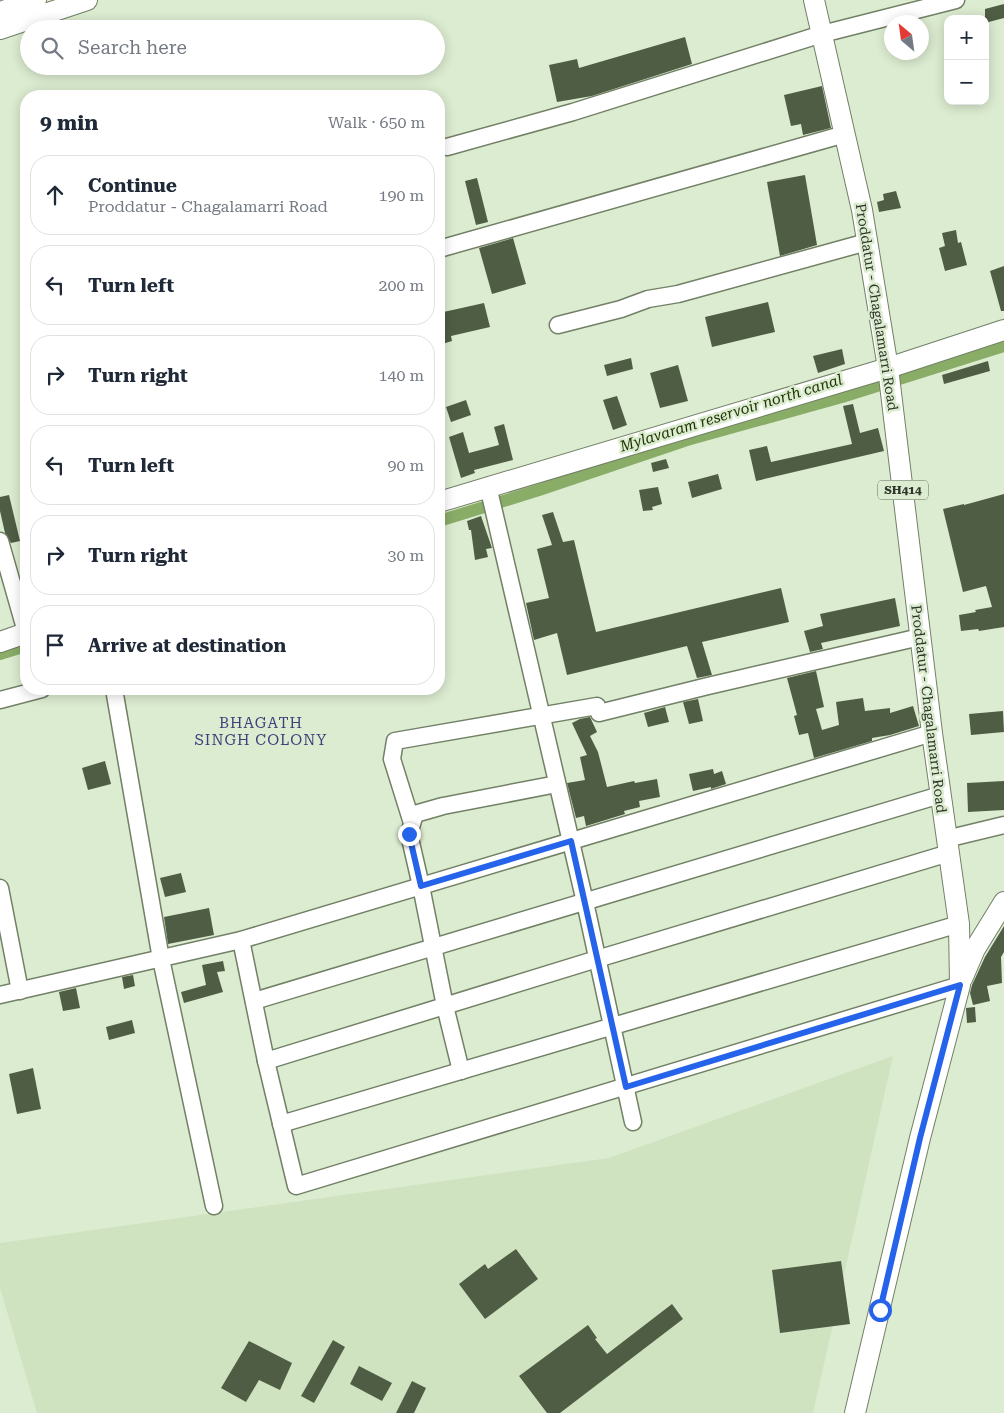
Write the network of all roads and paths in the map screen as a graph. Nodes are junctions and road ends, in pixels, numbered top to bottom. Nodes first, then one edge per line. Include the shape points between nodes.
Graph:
1 (36, 0) edge
2 (87, 0) edge
3 (814, 0) edge
4 (956, 0) edge
5 (0, 12) edge
6 (27, 20) edge
7 (20, 22) edge
8 (0, 29) edge
9 (822, 34) junction
10 (845, 134) junction
11 (447, 147) dead end
12 (867, 242) junction
13 (445, 247) edge
14 (558, 325) dead end
15 (1004, 330) edge
16 (888, 368) junction
17 (488, 486) junction
18 (445, 500) edge
19 (0, 541) edge
20 (8, 595) edge
21 (20, 620) edge
22 (20, 635) edge
23 (920, 637) junction
24 (0, 642) edge
25 (20, 695) edge
26 (115, 695) edge
27 (0, 700) edge
28 (540, 715) junction
29 (932, 733) junction
30 (557, 784) junction
31 (940, 795) junction
32 (412, 823) junction
33 (1004, 825) edge
34 (571, 841) junction
35 (947, 846) junction
36 (421, 886) junction
37 (0, 888) edge
38 (585, 902) junction
39 (1003, 906) edge
40 (959, 924) junction
41 (241, 940) junction
42 (433, 946) junction
43 (161, 959) junction
44 (597, 959) junction
45 (960, 985) junction
46 (20, 991) junction
47 (0, 995) edge
48 (254, 1001) junction
49 (445, 1006) junction
50 (612, 1026) junction
51 (266, 1061) junction
52 (461, 1071) junction
53 (626, 1087) junction
54 (633, 1122) dead end
55 (281, 1124) junction
56 (214, 1206) dead end
57 (855, 1413) edge

1 - 5 main road
2 - 6 main road
3 - 9 main road, Proddatur - Chagalamarri Road / SH414
4 - 9 street
7 - 8 main road
9 - 10 main road, Proddatur - Chagalamarri Road / SH414
9 - 11 street via 573,112
10 - 12 main road, Proddatur - Chagalamarri Road / SH414
10 - 13 street
12 - 14 street
12 - 16 main road, Proddatur - Chagalamarri Road / SH414
15 - 16 main road
16 - 17 main road
16 - 23 main road, Proddatur - Chagalamarri Road / SH414
17 - 18 main road
17 - 28 street
19 - 20 street
20 - 21 street
22 - 24 main road
23 - 28 street via 598,709
23 - 29 main road, Proddatur - Chagalamarri Road / SH414
25 - 27 street
26 - 43 street
28 - 30 street
28 - 32 street via 395,741 392,759
29 - 31 main road, Proddatur - Chagalamarri Road / SH414
29 - 34 street
30 - 32 street via 424,811 415,814
30 - 34 street
31 - 35 main road, Proddatur - Chagalamarri Road / SH414
31 - 38 street
32 - 36 street via 409,834
33 - 35 street
34 - 36 street
34 - 38 street
35 - 40 main road, Proddatur - Chagalamarri Road / SH414
35 - 44 street
36 - 41 street
36 - 42 street
37 - 46 street
38 - 42 street
38 - 44 street
39 - 45 main road via 975,949
40 - 45 main road, Proddatur - Chagalamarri Road / SH414
40 - 50 street
41 - 43 street
41 - 48 street
42 - 48 street
42 - 49 street
43 - 46 street
43 - 56 street
44 - 49 street
44 - 50 street
45 - 53 street
45 - 57 main road, Proddatur - Chagalamarri Road / SH414
46 - 47 street
48 - 51 street
49 - 51 street
49 - 52 street
50 - 52 street
50 - 53 street
51 - 55 street
52 - 55 street
53 - 54 street
53 - 55 street via 296,1186

